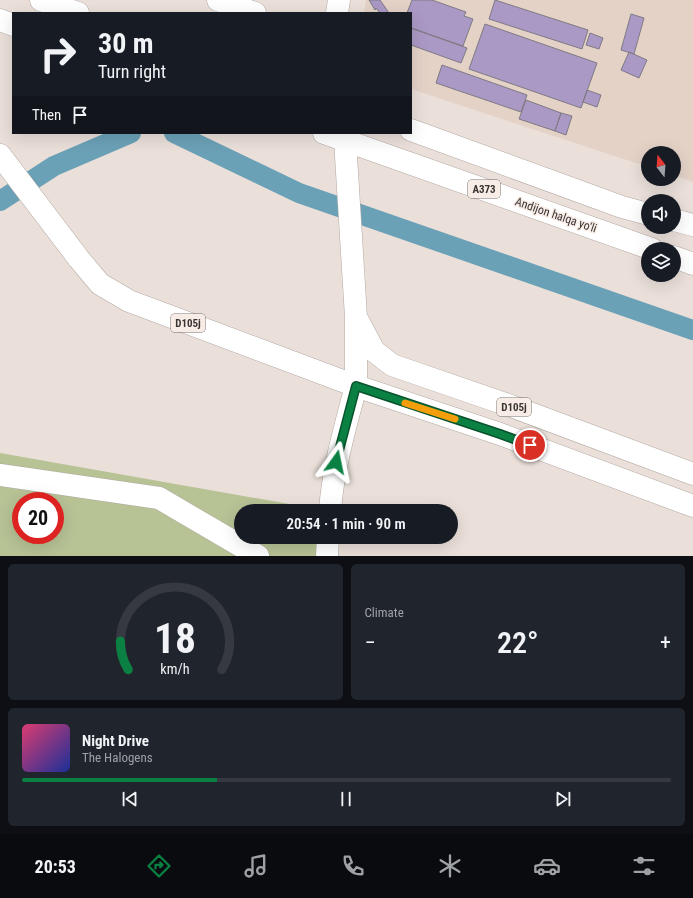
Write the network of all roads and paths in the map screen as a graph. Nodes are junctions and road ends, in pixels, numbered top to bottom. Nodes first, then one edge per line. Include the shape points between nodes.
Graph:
1 (218, 0) edge
2 (339, 0) edge
3 (252, 12) edge
4 (337, 12) edge
5 (0, 20) edge
6 (12, 25) edge
7 (412, 130) edge
8 (325, 134) edge
9 (346, 149) junction
10 (0, 155) edge
11 (641, 212) edge
12 (681, 222) edge
13 (693, 225) edge
14 (641, 245) edge
15 (681, 260) edge
16 (693, 264) edge
17 (356, 317) junction
18 (356, 386) junction
19 (693, 474) edge
20 (0, 475) edge
21 (331, 504) edge
22 (693, 506) edge
23 (328, 544) edge
24 (258, 556) edge
25 (327, 556) edge

1 - 3 main road
2 - 4 main road
5 - 6 main road
7 - 11 main road, A373
8 - 9 main road, Andijon halqa yo‘li / A373
9 - 14 main road, Andijon halqa yo‘li / A373
9 - 17 main road, D105j
10 - 18 main road, D105j via 78,259 100,284 129,301
12 - 13 main road
15 - 16 main road
17 - 18 main road, D105j
17 - 19 main road, D105j via 374,351 392,364
18 - 21 main road via 339,449
18 - 22 main road, D105j via 500,434
20 - 24 main road via 159,498
23 - 25 main road

